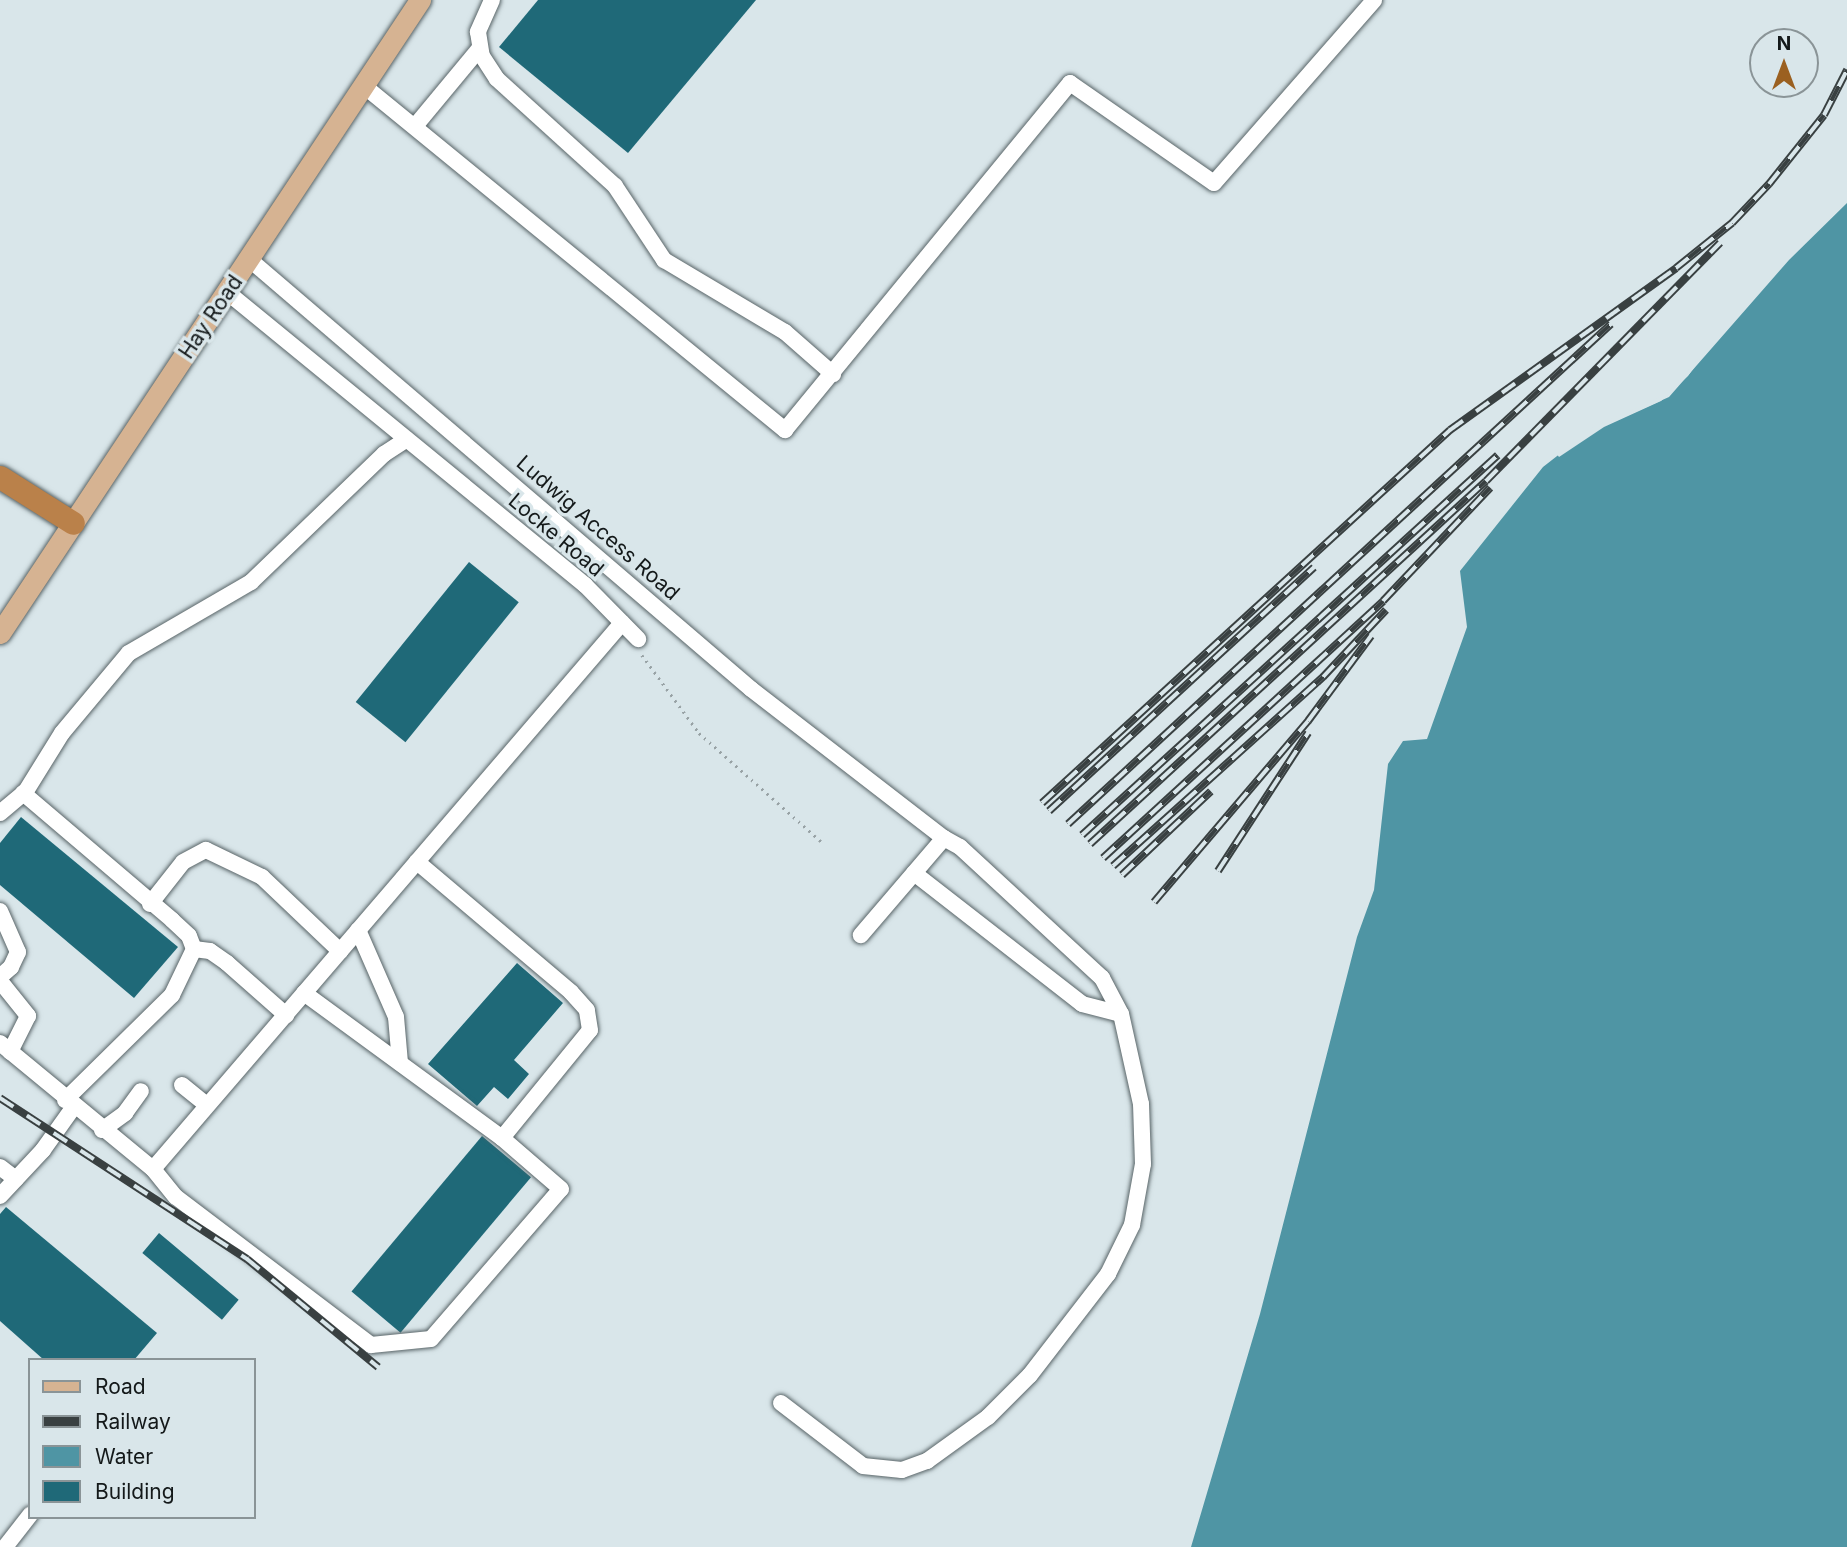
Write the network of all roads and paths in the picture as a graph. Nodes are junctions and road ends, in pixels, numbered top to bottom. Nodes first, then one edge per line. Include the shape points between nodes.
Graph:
1 (420, 0) edge
2 (492, 0) edge
3 (1374, 0) edge
4 (479, 49) junction
5 (364, 86) junction
6 (416, 125) junction
7 (249, 259) junction
8 (227, 292) junction
9 (833, 374) junction
10 (407, 439) junction
11 (0, 477) edge
12 (73, 523) junction
13 (622, 622) junction
14 (0, 633) edge
15 (638, 639) joint
16 (23, 793) junction
17 (0, 813) edge
18 (944, 838) junction
19 (823, 843) dead end
20 (417, 862) junction
21 (914, 873) junction
22 (150, 904) junction
23 (0, 911) edge
24 (358, 930) junction
25 (861, 934) dead end
26 (194, 949) junction
27 (340, 951) junction
28 (0, 979) edge
29 (304, 993) junction
30 (286, 1014) junction
31 (1121, 1014) junction
32 (5, 1048) edge
33 (400, 1063) junction
34 (183, 1085) dead end
35 (141, 1091) dead end
36 (69, 1104) junction
37 (207, 1105) junction
38 (102, 1130) junction
39 (502, 1138) junction
40 (0, 1167) edge
41 (153, 1169) junction
42 (16, 1179) junction
43 (0, 1196) edge
44 (781, 1403) dead end
45 (28, 1518) edge
46 (5, 1547) edge

1 - 5 main road, Hay Road
2 - 4 street via 478,32
3 - 9 street via 1213,183 1070,83
4 - 6 street
4 - 9 street via 497,79 615,186 664,260 785,332
5 - 6 street
5 - 7 main road, Hay Road
6 - 9 street via 785,430
7 - 8 main road, Hay Road
7 - 18 street, Ludwig Access Road via 751,689
8 - 10 street, Locke Road
8 - 12 main road, Hay Road
10 - 13 street, Locke Road via 585,585
10 - 16 street via 384,454 251,582 129,653 62,733
11 - 12 highway
12 - 14 main road, Hay Road
13 - 15 street, Locke Road
13 - 20 street
15 - 19 path via 643,657 699,733
16 - 17 street
16 - 22 street
18 - 21 street
18 - 31 street, Ludwig Access Road via 960,847 1102,978
20 - 24 street
20 - 39 street via 587,1010 590,1030
21 - 25 street
21 - 31 street via 1082,1004
22 - 26 street via 189,936
22 - 27 street via 183,862 206,850 262,877
23 - 28 street via 18,952
24 - 27 street
24 - 33 street via 396,1017
26 - 30 street via 210,951 227,963
26 - 36 street via 172,995
27 - 29 street
28 - 32 street via 28,1016
29 - 30 street
29 - 33 street
30 - 37 street
31 - 44 street, Ludwig Access Road via 1141,1104 1143,1164 1132,1225 1108,1274 1030,1375 988,1417 926,1461 902,1470 863,1466
32 - 36 street
33 - 39 street
34 - 37 street
35 - 38 street via 125,1113
36 - 38 street
36 - 42 street
37 - 41 street
38 - 41 street
39 - 41 street via 561,1189 430,1339 406,1345 371,1345 176,1197
40 - 42 street
42 - 43 street
45 - 46 street

